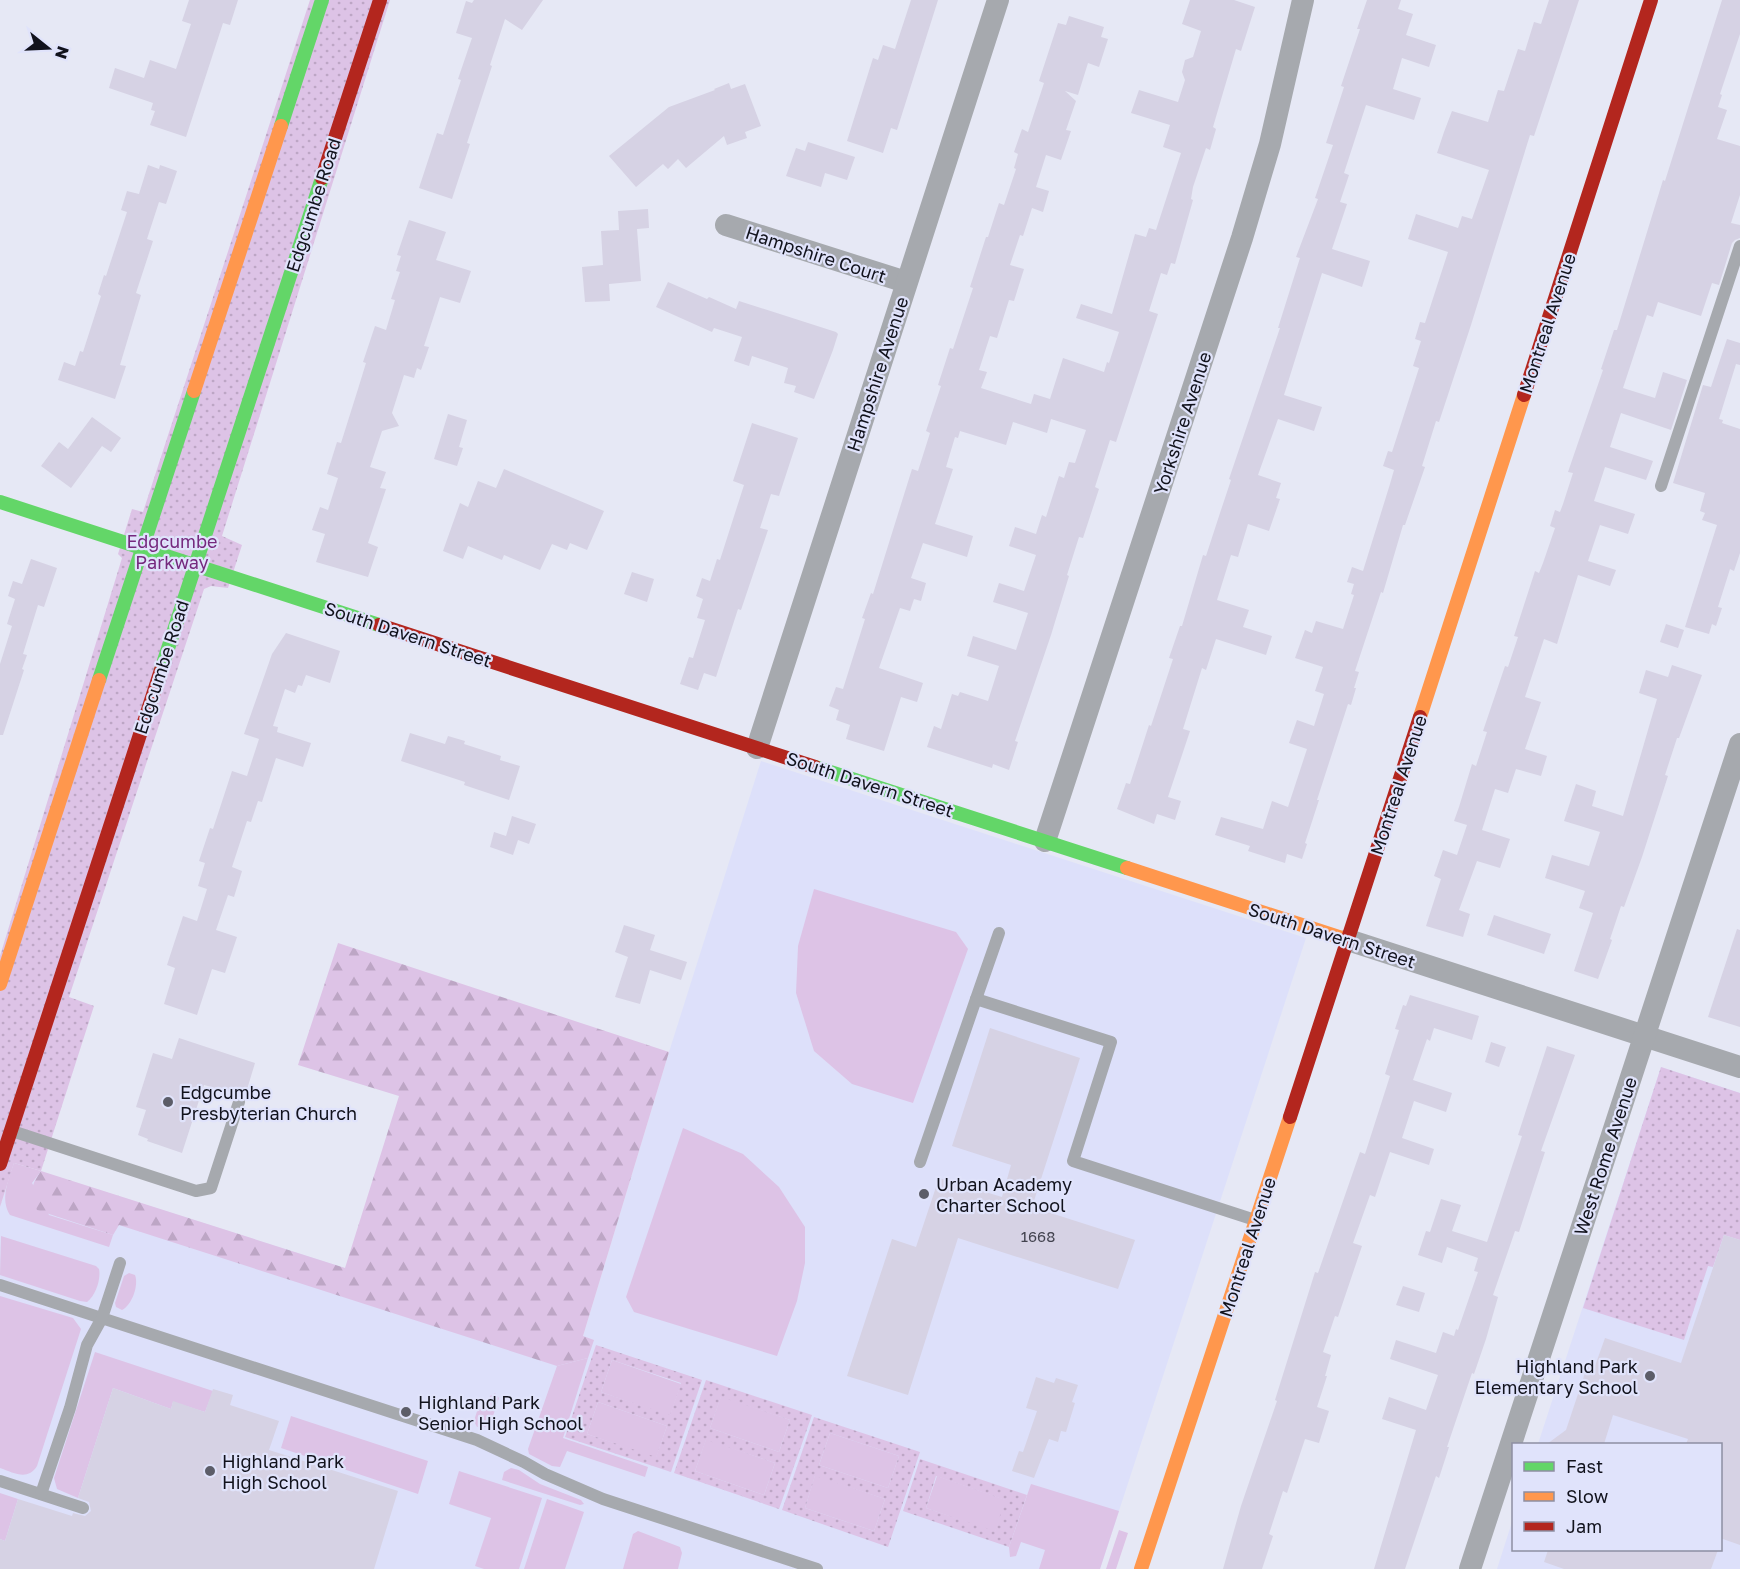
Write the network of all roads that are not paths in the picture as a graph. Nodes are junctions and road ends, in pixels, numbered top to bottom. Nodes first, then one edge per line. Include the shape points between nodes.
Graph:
1 (322, 0) edge
2 (380, 0) edge
3 (998, 0) edge
4 (1303, 0) edge
5 (1651, 0) edge
6 (726, 225) dead end
7 (1740, 246) edge
8 (906, 282) junction
9 (1661, 486) dead end
10 (0, 502) edge
11 (142, 548) junction
12 (195, 565) junction
13 (1740, 744) edge
14 (757, 748) junction
15 (1045, 841) junction
16 (999, 933) dead end
17 (1348, 940) junction
18 (0, 984) edge
19 (976, 999) junction
20 (1644, 1036) junction
21 (1740, 1067) edge
22 (239, 1102) dead end
23 (11, 1130) junction
24 (920, 1162) dead end
25 (0, 1164) edge
26 (1256, 1220) junction
27 (120, 1263) dead end
28 (0, 1285) edge
29 (102, 1318) junction
30 (0, 1481) edge
31 (41, 1494) junction
32 (83, 1508) dead end
33 (817, 1569) edge
34 (1141, 1569) edge
35 (1470, 1569) edge

1 - 11 street
2 - 12 street, Edgcumbe Road
3 - 8 street, Hampshire Avenue
4 - 15 street, Yorkshire Avenue via 1270,144 1242,238
5 - 17 street, Montreal Avenue
6 - 8 street, Hampshire Court
7 - 9 lane
8 - 14 street, Hampshire Avenue
10 - 11 street, South Davern Street
11 - 12 street, South Davern Street
11 - 18 street
12 - 14 street, South Davern Street
12 - 23 street, Edgcumbe Road
13 - 20 street, West Rome Avenue
14 - 15 street, South Davern Street
15 - 17 street, South Davern Street
16 - 19 lane
17 - 20 street, South Davern Street
17 - 26 street, Montreal Avenue
19 - 24 lane
19 - 26 lane via 1111,1042 1073,1161
20 - 21 street, South Davern Street
20 - 35 street, West Rome Avenue
22 - 23 lane via 211,1188 196,1191
23 - 25 street, Edgcumbe Road
26 - 34 street, Montreal Avenue
27 - 29 lane
28 - 29 lane
29 - 31 lane via 87,1345
29 - 33 lane via 477,1440 603,1499
30 - 31 lane
31 - 32 lane

